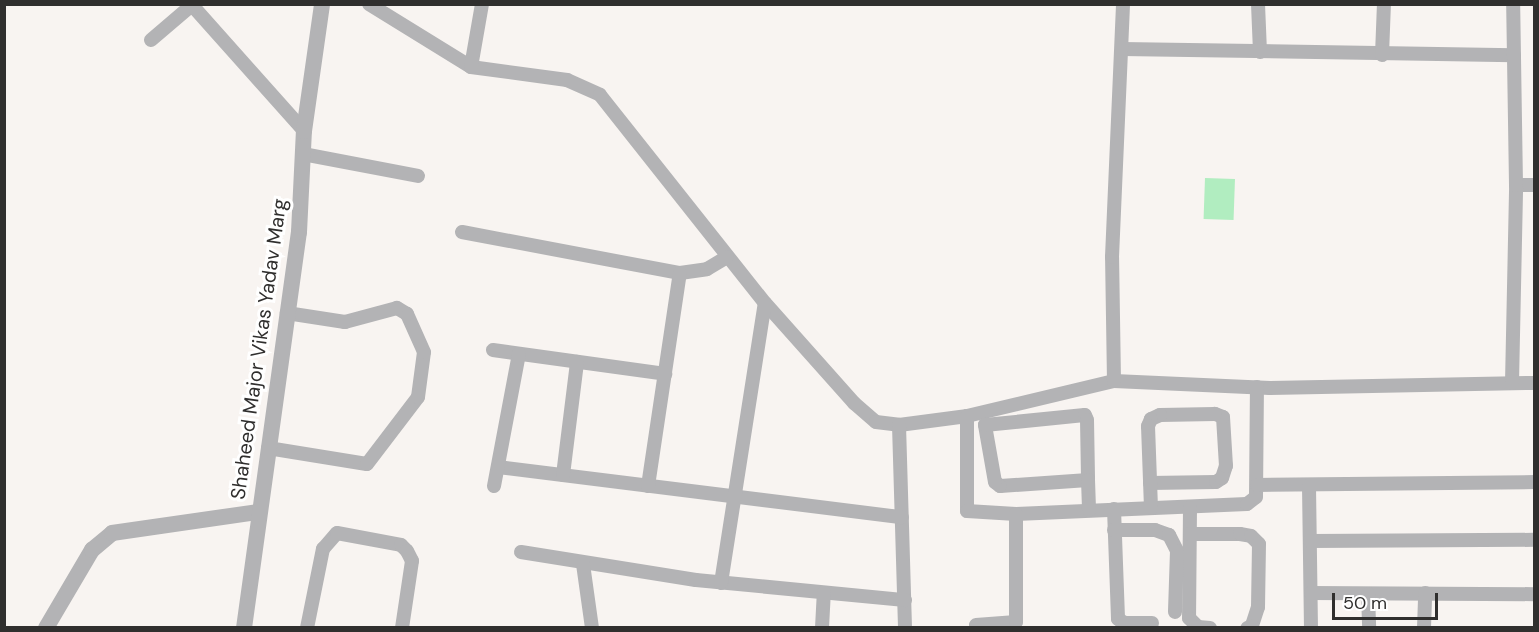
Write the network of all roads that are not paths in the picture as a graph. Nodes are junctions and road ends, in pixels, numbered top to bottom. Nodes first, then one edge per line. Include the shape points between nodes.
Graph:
1 (322, 4) edge
2 (369, 4) edge
3 (482, 4) edge
4 (1123, 4) edge
5 (1258, 4) edge
6 (1384, 4) edge
7 (1513, 4) edge
8 (192, 5) edge
9 (151, 39) dead end
10 (1122, 49) junction
11 (1260, 52) junction
12 (1514, 55) junction
13 (1382, 56) junction
14 (471, 67) junction
15 (304, 131) junction
16 (303, 154) junction
17 (418, 176) dead end
18 (1516, 185) junction
19 (1534, 185) edge
20 (462, 232) dead end
21 (728, 257) junction
22 (680, 273) junction
23 (765, 303) junction
24 (287, 313) junction
25 (492, 350) dead end
26 (519, 354) junction
27 (577, 362) junction
28 (665, 374) junction
29 (1114, 381) junction
30 (1512, 383) junction
31 (1534, 383) edge
32 (1257, 387) junction
33 (967, 416) junction
34 (899, 425) junction
35 (268, 448) junction
36 (498, 467) junction
37 (563, 475) junction
38 (1089, 480) junction
39 (1534, 482) edge
40 (1150, 483) junction
41 (1257, 485) junction
42 (494, 486) dead end
43 (648, 486) junction
44 (1308, 486) junction
45 (734, 496) junction
46 (1114, 508) junction
47 (1151, 508) junction
48 (1190, 508) junction
49 (1089, 510) junction
50 (258, 512) junction
51 (1016, 514) junction
52 (902, 517) junction
53 (1114, 530) junction
54 (1190, 534) junction
55 (1534, 540) edge
56 (1310, 541) junction
57 (521, 552) dead end
58 (583, 564) junction
59 (721, 583) junction
60 (824, 592) junction
61 (1311, 593) junction
62 (1425, 593) junction
63 (1368, 594) junction
64 (1534, 594) edge
65 (904, 600) junction
66 (1175, 612) dead end
67 (1152, 622) dead end
68 (976, 625) dead end
69 (46, 627) edge
70 (244, 627) edge
71 (307, 627) edge
72 (402, 627) edge
73 (591, 627) edge
74 (822, 627) edge
75 (905, 627) edge
76 (1210, 627) edge
77 (1248, 627) edge
78 (1311, 627) edge
79 (1369, 627) edge
80 (1424, 627) edge

1 - 15 street, Shaheed Major Vikas Yadav Marg
2 - 14 street
3 - 14 street
4 - 10 street
5 - 11 street
6 - 13 street
7 - 12 street
8 - 9 street
8 - 15 street
10 - 11 street
10 - 29 street via 1112,257
11 - 13 street
12 - 13 street
12 - 18 street
14 - 21 street via 567,80 600,95
15 - 16 street, Shaheed Major Vikas Yadav Marg
16 - 17 street
16 - 24 street, Shaheed Major Vikas Yadav Marg via 299,232
18 - 19 street
18 - 30 street
20 - 22 street
21 - 22 street via 706,269
21 - 23 street
22 - 28 street
23 - 34 street via 865,414 876,422
23 - 45 street
24 - 35 street, Shaheed Major Vikas Yadav Marg
24 - 35 street via 345,322 397,308 407,314 424,352 418,397 367,464
25 - 26 street
26 - 27 street
26 - 36 street
27 - 28 street
27 - 37 street
28 - 43 street
29 - 32 street
29 - 33 street
30 - 31 street
30 - 32 street
32 - 41 street
33 - 34 street
33 - 51 street via 967,511
34 - 52 street
35 - 50 street, Shaheed Major Vikas Yadav Marg
36 - 37 street
36 - 42 street
37 - 43 street
38 - 38 street via 1085,415 986,425 995,482 1000,486
38 - 49 street
39 - 44 street
40 - 40 street via 1151,419 1160,414 1223,417 1226,466 1221,478 1215,482
40 - 47 street
41 - 44 street
41 - 48 street via 1256,497 1246,504
43 - 45 street
44 - 56 street
45 - 52 street
45 - 59 street
46 - 47 street
46 - 49 street
46 - 53 street
47 - 48 street
48 - 54 street
49 - 51 street
50 - 69 street via 112,533 92,550
50 - 70 street, Shaheed Major Vikas Yadav Marg
51 - 68 street via 1016,622
52 - 65 street
53 - 66 street via 1155,530 1169,535 1177,551
53 - 67 street via 1118,619 1125,623
54 - 76 street via 1189,618 1198,627
54 - 77 street via 1240,534 1251,536 1259,544 1258,607 1252,626
55 - 56 street
56 - 61 street
57 - 58 street
58 - 59 street
58 - 73 street
59 - 60 street
60 - 65 street
60 - 74 street
61 - 63 street
61 - 78 street
62 - 63 street
62 - 64 street
62 - 80 street
63 - 79 street
65 - 75 street
71 - 72 street via 323,549 337,533 401,544 407,550 412,561

